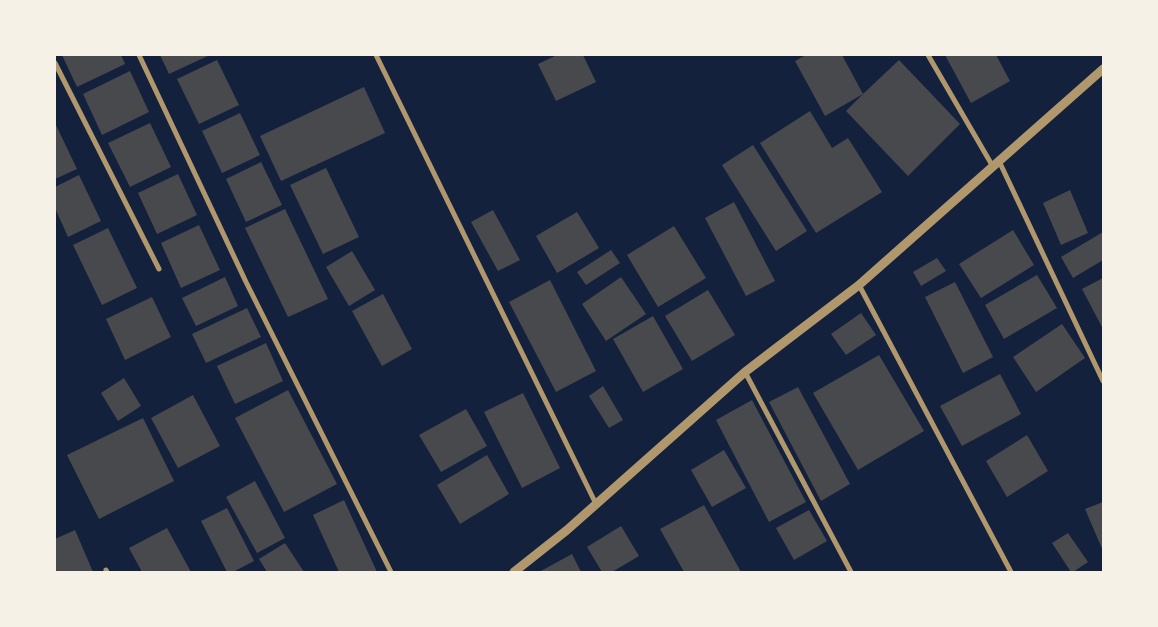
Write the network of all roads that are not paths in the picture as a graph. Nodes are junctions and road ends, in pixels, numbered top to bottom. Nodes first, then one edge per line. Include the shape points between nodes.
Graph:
1 (139, 55) edge
2 (376, 55) edge
3 (928, 55) edge
4 (55, 63) edge
5 (1103, 69) edge
6 (996, 163) junction
7 (159, 269) dead end
8 (859, 285) junction
9 (745, 372) junction
10 (1103, 381) edge
11 (596, 504) junction
12 (391, 572) edge
13 (514, 572) edge
14 (851, 572) edge
15 (1011, 572) edge

1 - 12 street via 246,282
2 - 11 street
3 - 6 street
4 - 7 street
5 - 6 street
6 - 8 street
6 - 10 street
8 - 9 street
8 - 15 street
9 - 11 street
9 - 14 street
11 - 13 street

